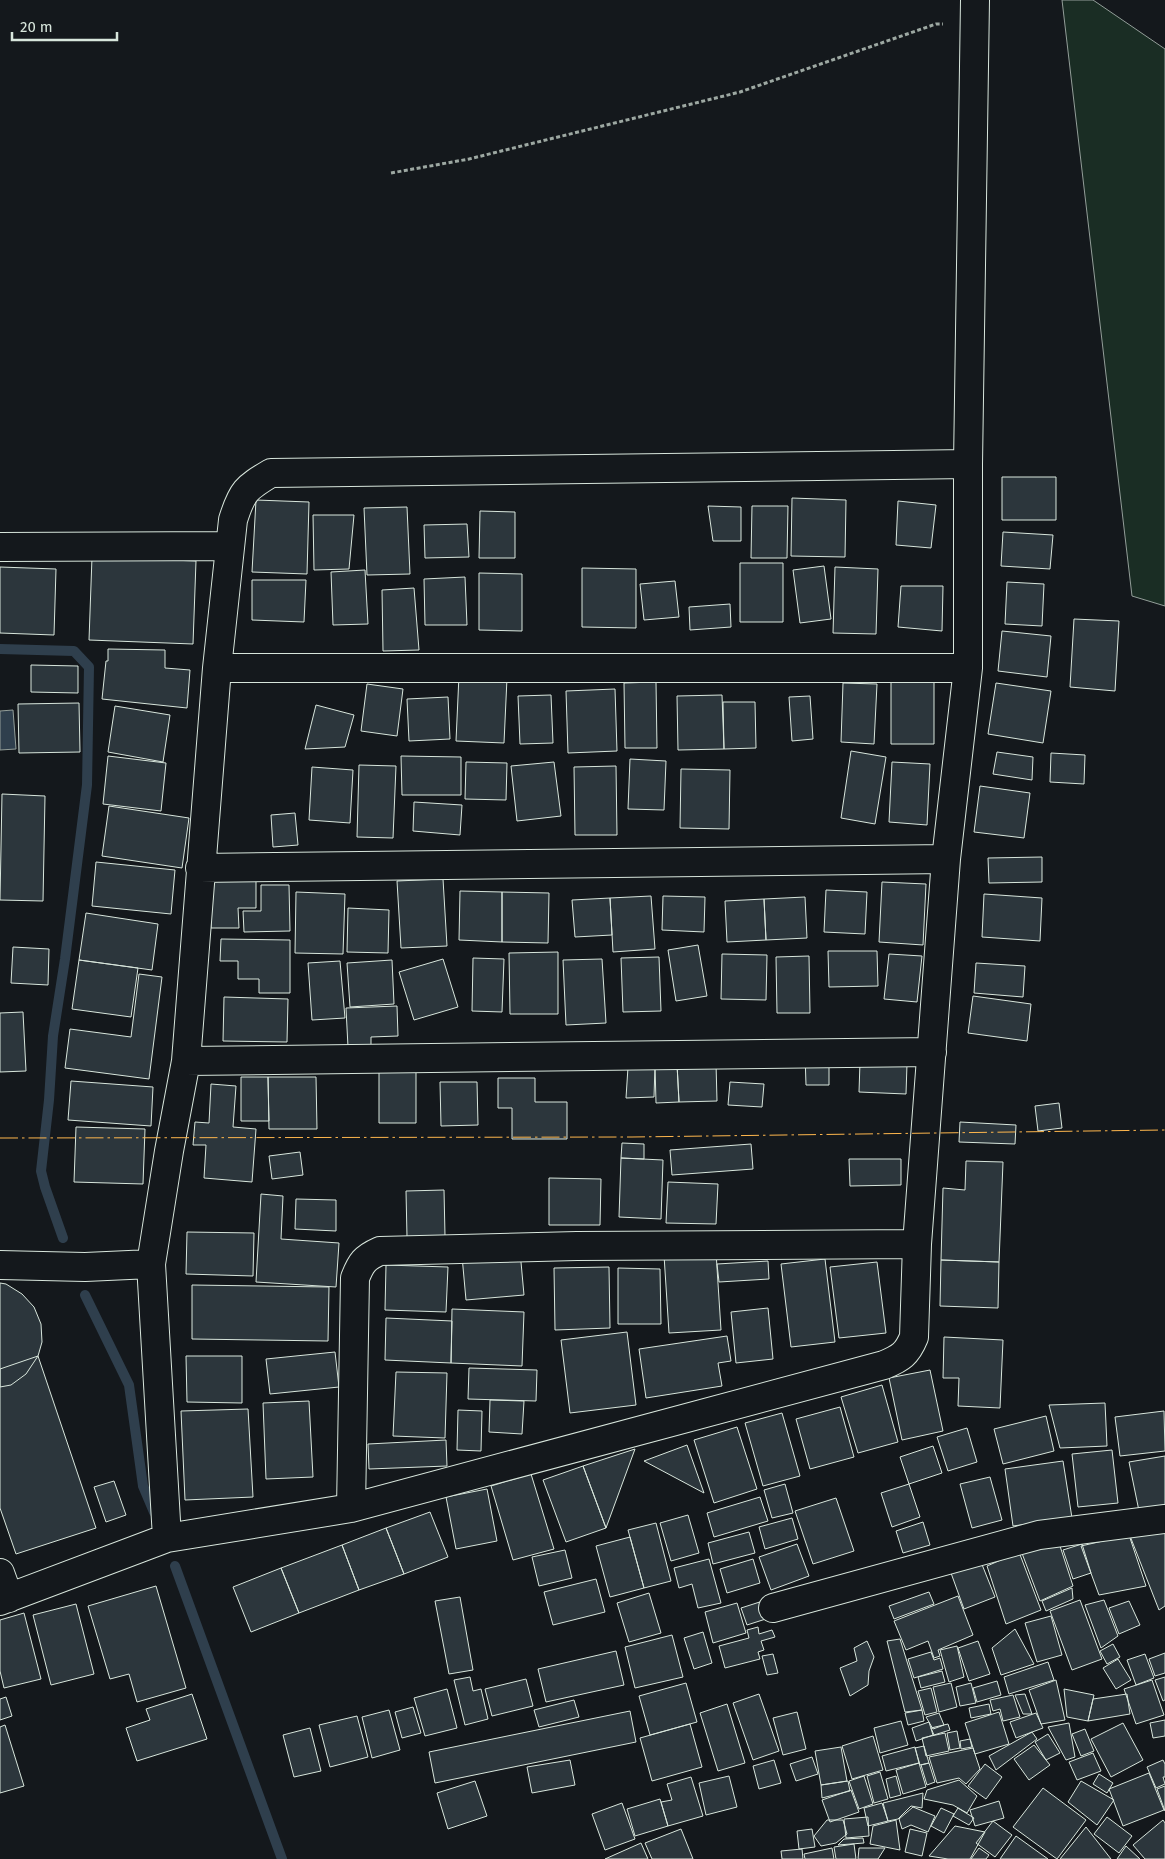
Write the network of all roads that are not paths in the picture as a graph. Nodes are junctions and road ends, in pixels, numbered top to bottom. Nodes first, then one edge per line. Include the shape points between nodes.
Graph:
1 (975, 12) edge
2 (968, 464) junction
3 (230, 546) junction
4 (0, 547) edge
5 (217, 668) junction
6 (968, 668) junction
7 (946, 859) junction
8 (200, 868) junction
9 (932, 1052) junction
10 (186, 1061) junction
11 (917, 1244) junction
12 (151, 1264) junction
13 (0, 1265) edge
14 (351, 1508) junction
15 (1165, 1519) edge
16 (167, 1538) junction
17 (0, 1573) edge
18 (5, 1600) edge
19 (773, 1608) dead end

1 - 2 street
2 - 3 street via 271,473 253,483 240,498
2 - 6 street
3 - 4 street
3 - 5 street
5 - 6 street
5 - 8 street
6 - 7 street
7 - 8 street
7 - 9 street
8 - 10 street
9 - 10 street
9 - 11 street
10 - 12 street
11 - 14 street via 914,1337 910,1348 900,1358
11 - 14 street via 577,1246 380,1252 368,1257 355,1278
12 - 13 street via 85,1267
12 - 16 street
14 - 16 street
15 - 19 street via 1040,1536
16 - 18 street
17 - 18 street

